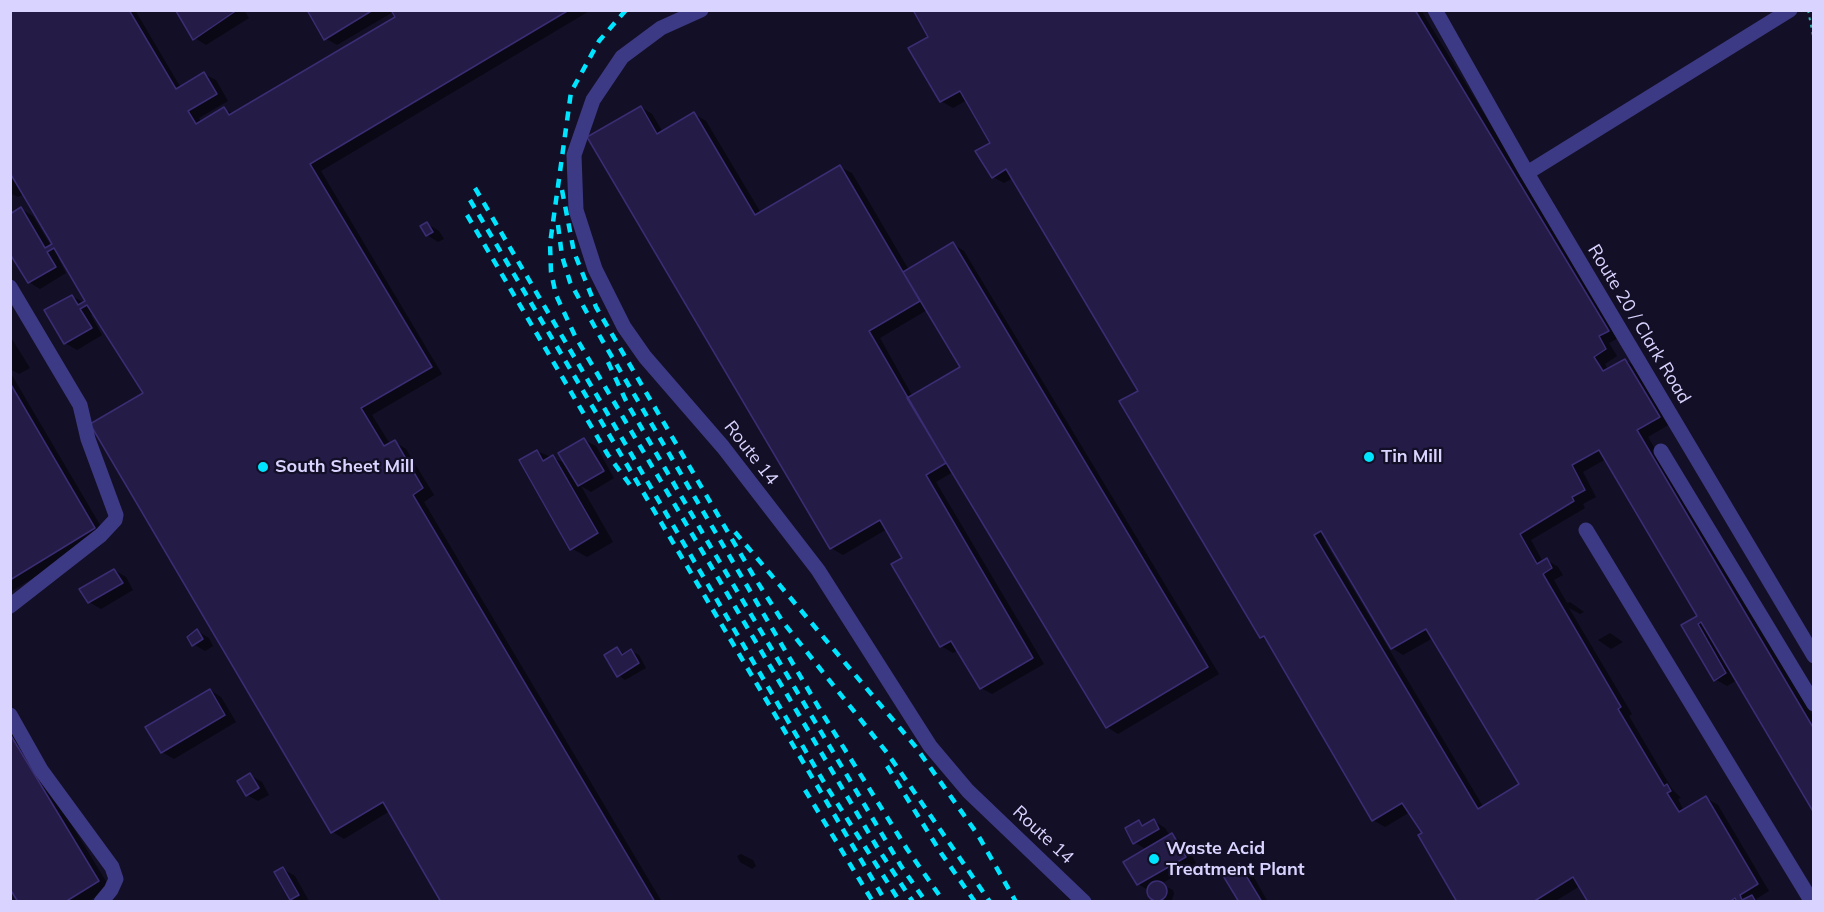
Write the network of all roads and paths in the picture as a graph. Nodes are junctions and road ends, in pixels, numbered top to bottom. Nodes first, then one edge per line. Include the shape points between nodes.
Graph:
1 (701, 10) edge
2 (1435, 10) edge
3 (1790, 10) edge
4 (1808, 10) edge
5 (1814, 41) edge
6 (1527, 173) junction
7 (10, 287) edge
8 (1660, 451) dead end
9 (1586, 530) dead end
10 (10, 606) edge
11 (1814, 656) edge
12 (1814, 704) edge
13 (10, 715) edge
14 (101, 902) edge
15 (1084, 902) edge
16 (1812, 902) edge

1 - 15 street, Route 14 via 661,28 622,57 593,100 574,155 576,210 595,269 624,327 645,357 723,447 818,570 930,746 968,791
2 - 6 street, Route 20 / Clark Road
3 - 6 street
4 - 5 path
6 - 11 street, Route 20 / Clark Road
7 - 10 street via 80,405 116,520
8 - 12 street
9 - 16 street
13 - 14 street via 41,770 112,867 116,879

